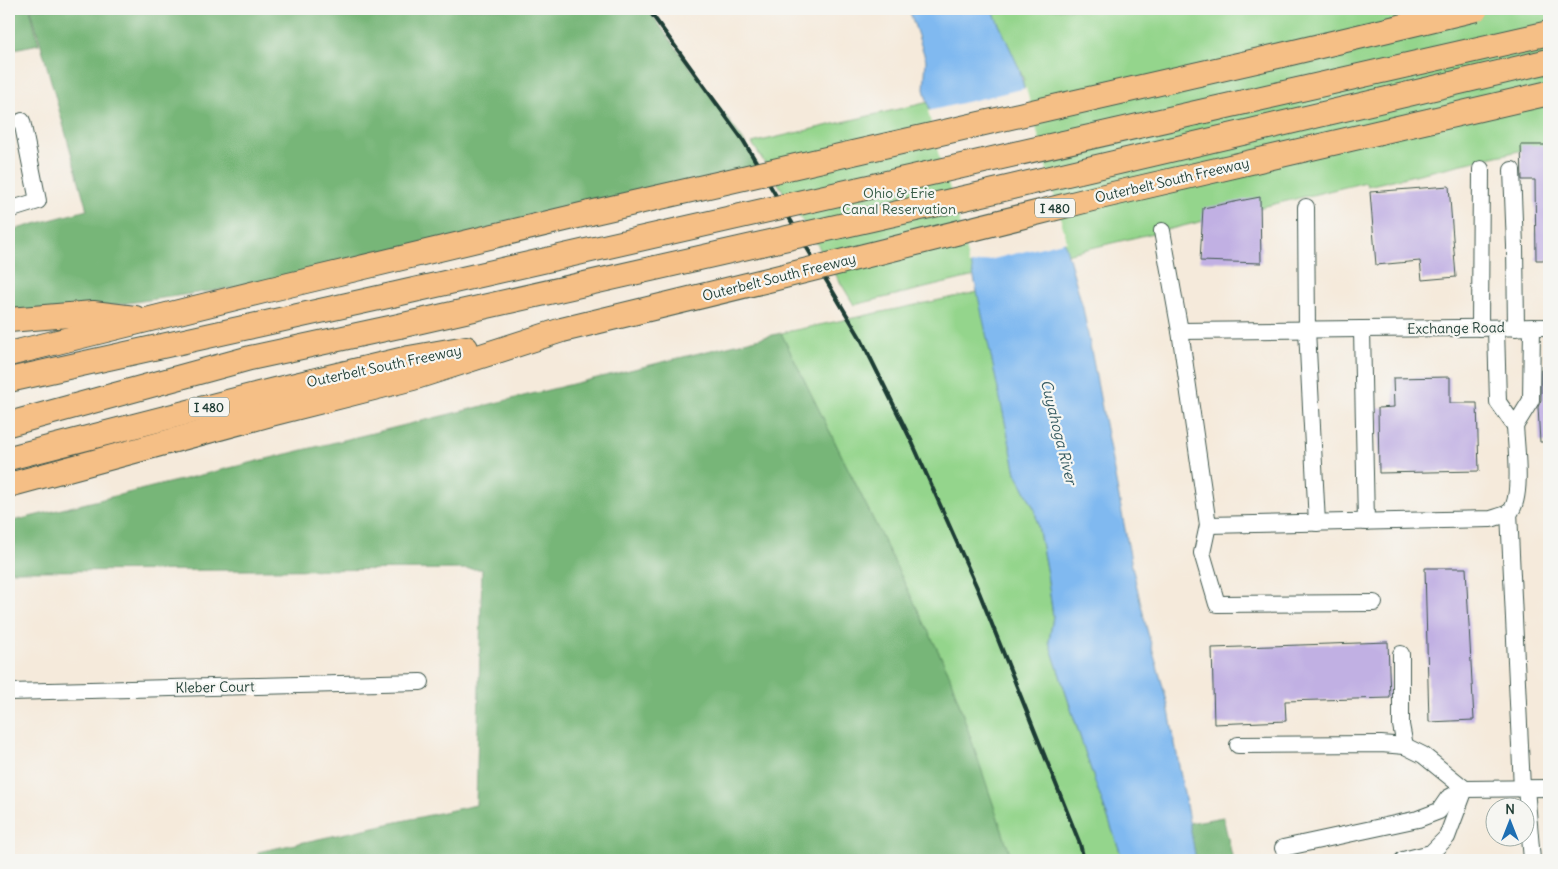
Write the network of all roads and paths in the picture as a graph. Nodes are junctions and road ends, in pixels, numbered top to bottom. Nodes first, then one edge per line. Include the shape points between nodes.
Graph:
1 (1476, 9) edge
2 (1549, 33) edge
3 (1549, 61) edge
4 (1549, 93) edge
5 (22, 121) dead end
6 (1481, 169) dead end
7 (1512, 170) dead end
8 (1306, 207) dead end
9 (9, 210) edge
10 (1162, 231) dead end
11 (9, 320) edge
12 (149, 320) junction
13 (1532, 327) junction
14 (1549, 327) edge
15 (1480, 328) junction
16 (1496, 328) junction
17 (1516, 328) junction
18 (1308, 330) junction
19 (1362, 330) junction
20 (1180, 331) junction
21 (9, 354) edge
22 (411, 368) junction
23 (9, 380) edge
24 (9, 424) edge
25 (1515, 426) junction
26 (9, 458) edge
27 (9, 484) edge
28 (1509, 512) junction
29 (1366, 522) junction
30 (1317, 523) junction
31 (1208, 525) junction
32 (1374, 603) dead end
33 (1401, 654) dead end
34 (421, 682) dead end
35 (9, 692) edge
36 (1238, 746) dead end
37 (1405, 746) junction
38 (1524, 788) junction
39 (1549, 788) edge
40 (1465, 789) junction
41 (1283, 848) dead end
42 (1432, 857) edge
43 (1403, 860) edge
44 (1532, 860) edge

1 - 12 highway, bridge via 584,215
2 - 23 highway, bridge
3 - 24 highway, bridge via 962,198 250,358
4 - 22 highway, Outerbelt South Freeway / I 480, bridge via 1069,204
5 - 9 street via 38,200
6 - 15 street
7 - 17 street
8 - 18 street
10 - 20 street
11 - 12 highway via 93,313
12 - 21 highway
13 - 14 street, Exchange Road
13 - 17 street, Exchange Road
13 - 25 street via 1531,400
15 - 16 street, Exchange Road
15 - 19 street, Exchange Road
16 - 17 street, Exchange Road
16 - 25 street via 1498,402
18 - 19 street, Exchange Road
18 - 20 street, Exchange Road
18 - 30 street
19 - 29 street
20 - 31 street
22 - 26 highway, Outerbelt South Freeway / I 480 via 236,400
22 - 27 highway via 271,414
25 - 28 street via 1518,491
28 - 29 street via 1492,519
28 - 38 street
29 - 30 street
30 - 31 street
31 - 32 street via 1202,553 1217,604
33 - 37 street via 1401,725
34 - 35 street, Kleber Court
36 - 37 street
37 - 40 street via 1423,755
38 - 39 street
38 - 40 street
38 - 44 street
40 - 41 street via 1448,798 1439,810 1418,819
40 - 42 street via 1447,837
42 - 43 street

